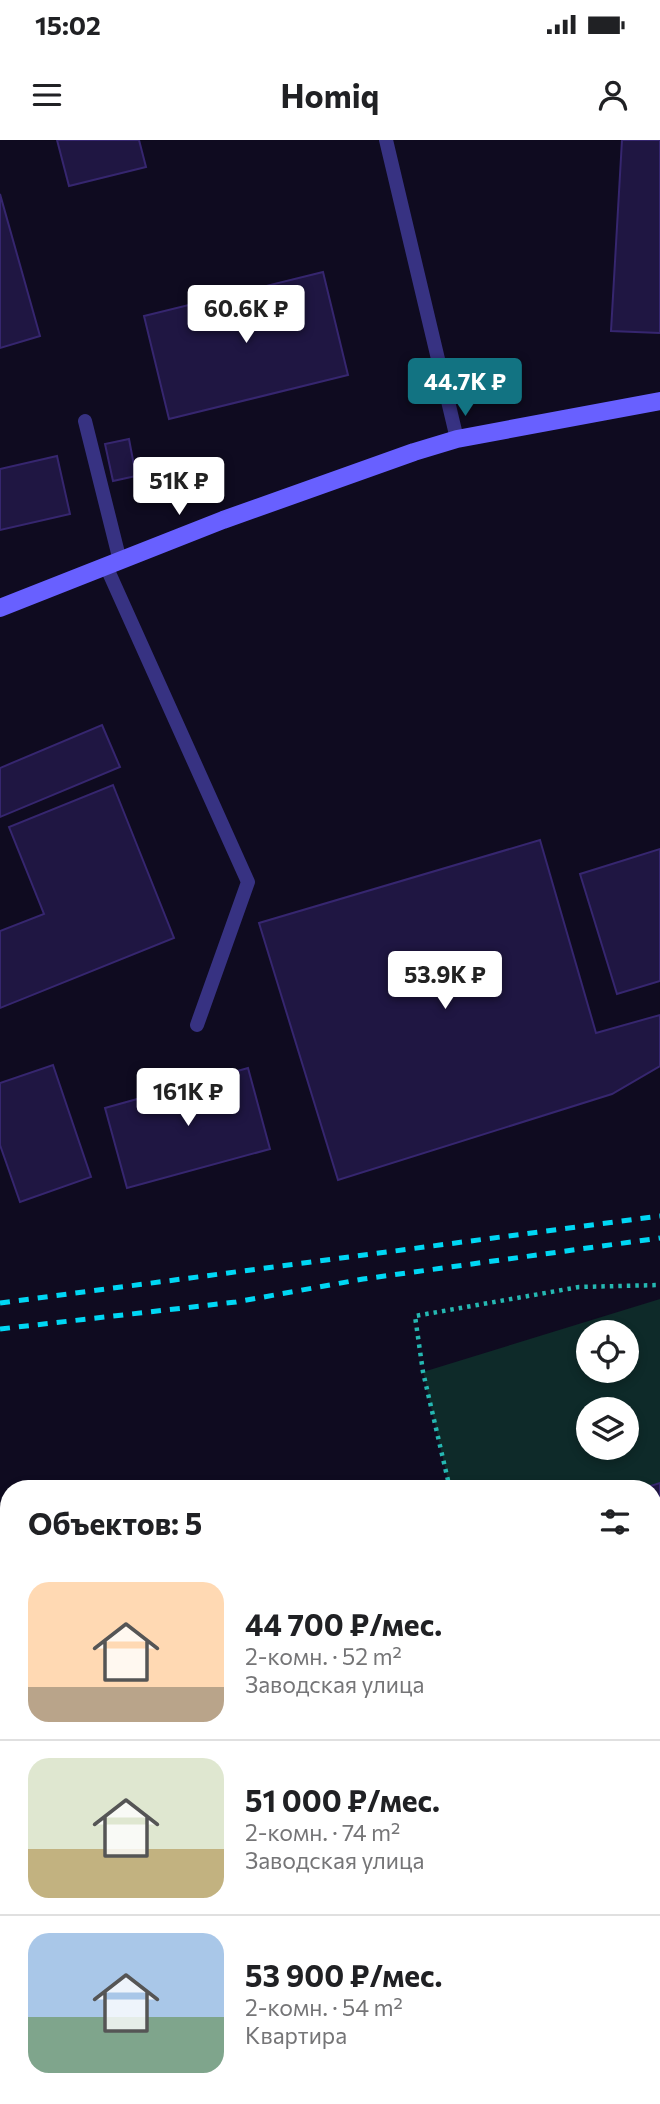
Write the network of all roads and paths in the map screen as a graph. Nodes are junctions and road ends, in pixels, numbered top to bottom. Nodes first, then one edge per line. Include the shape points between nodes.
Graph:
1 (386, 140) edge
2 (660, 401) edge
3 (85, 421) dead end
4 (457, 439) junction
5 (113, 563) junction
6 (0, 608) edge
7 (197, 1025) dead end
8 (660, 1285) edge
9 (448, 1480) edge

1 - 4 lane
2 - 4 main road
3 - 5 lane
4 - 5 main road via 286,496
5 - 6 main road
5 - 7 lane via 248,882
8 - 9 path via 579,1287 415,1316

